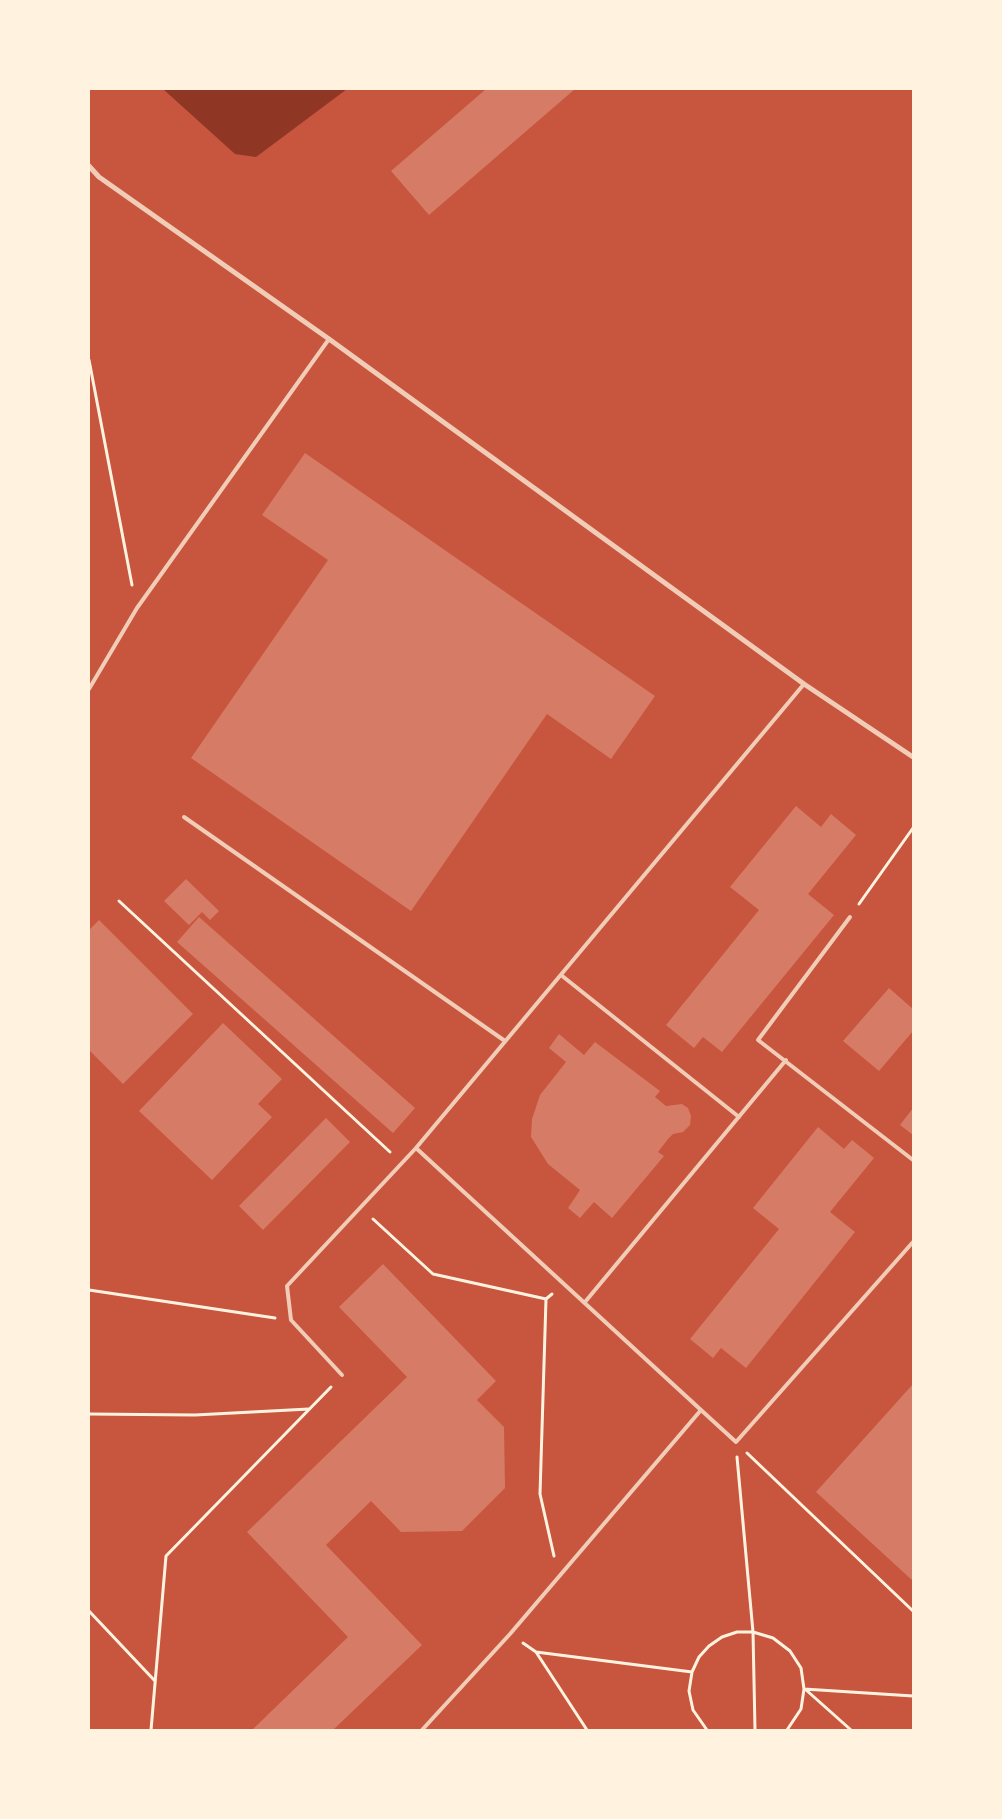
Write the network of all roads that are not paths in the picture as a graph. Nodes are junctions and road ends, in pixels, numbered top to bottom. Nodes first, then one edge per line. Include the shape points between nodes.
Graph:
1 (89, 166) edge
2 (329, 339) junction
3 (804, 684) junction
4 (89, 689) edge
5 (913, 757) edge
6 (184, 818) dead end
7 (850, 917) road end
8 (561, 976) junction
9 (505, 1041) junction
10 (786, 1060) junction
11 (739, 1117) junction
12 (416, 1148) junction
13 (913, 1160) edge
14 (913, 1242) edge
15 (585, 1302) junction
16 (342, 1375) road end
17 (701, 1410) junction
18 (422, 1730) edge

1 - 2 street via 98,177
2 - 3 street
2 - 4 lane via 137,608
3 - 5 street
3 - 8 lane
6 - 9 lane
7 - 10 lane via 758,1040
8 - 9 lane
8 - 11 lane
9 - 12 lane
10 - 11 lane
10 - 13 lane
11 - 15 lane
12 - 15 lane
12 - 16 lane via 287,1286 291,1320
14 - 17 lane via 736,1442
15 - 17 lane
17 - 18 lane via 510,1634

